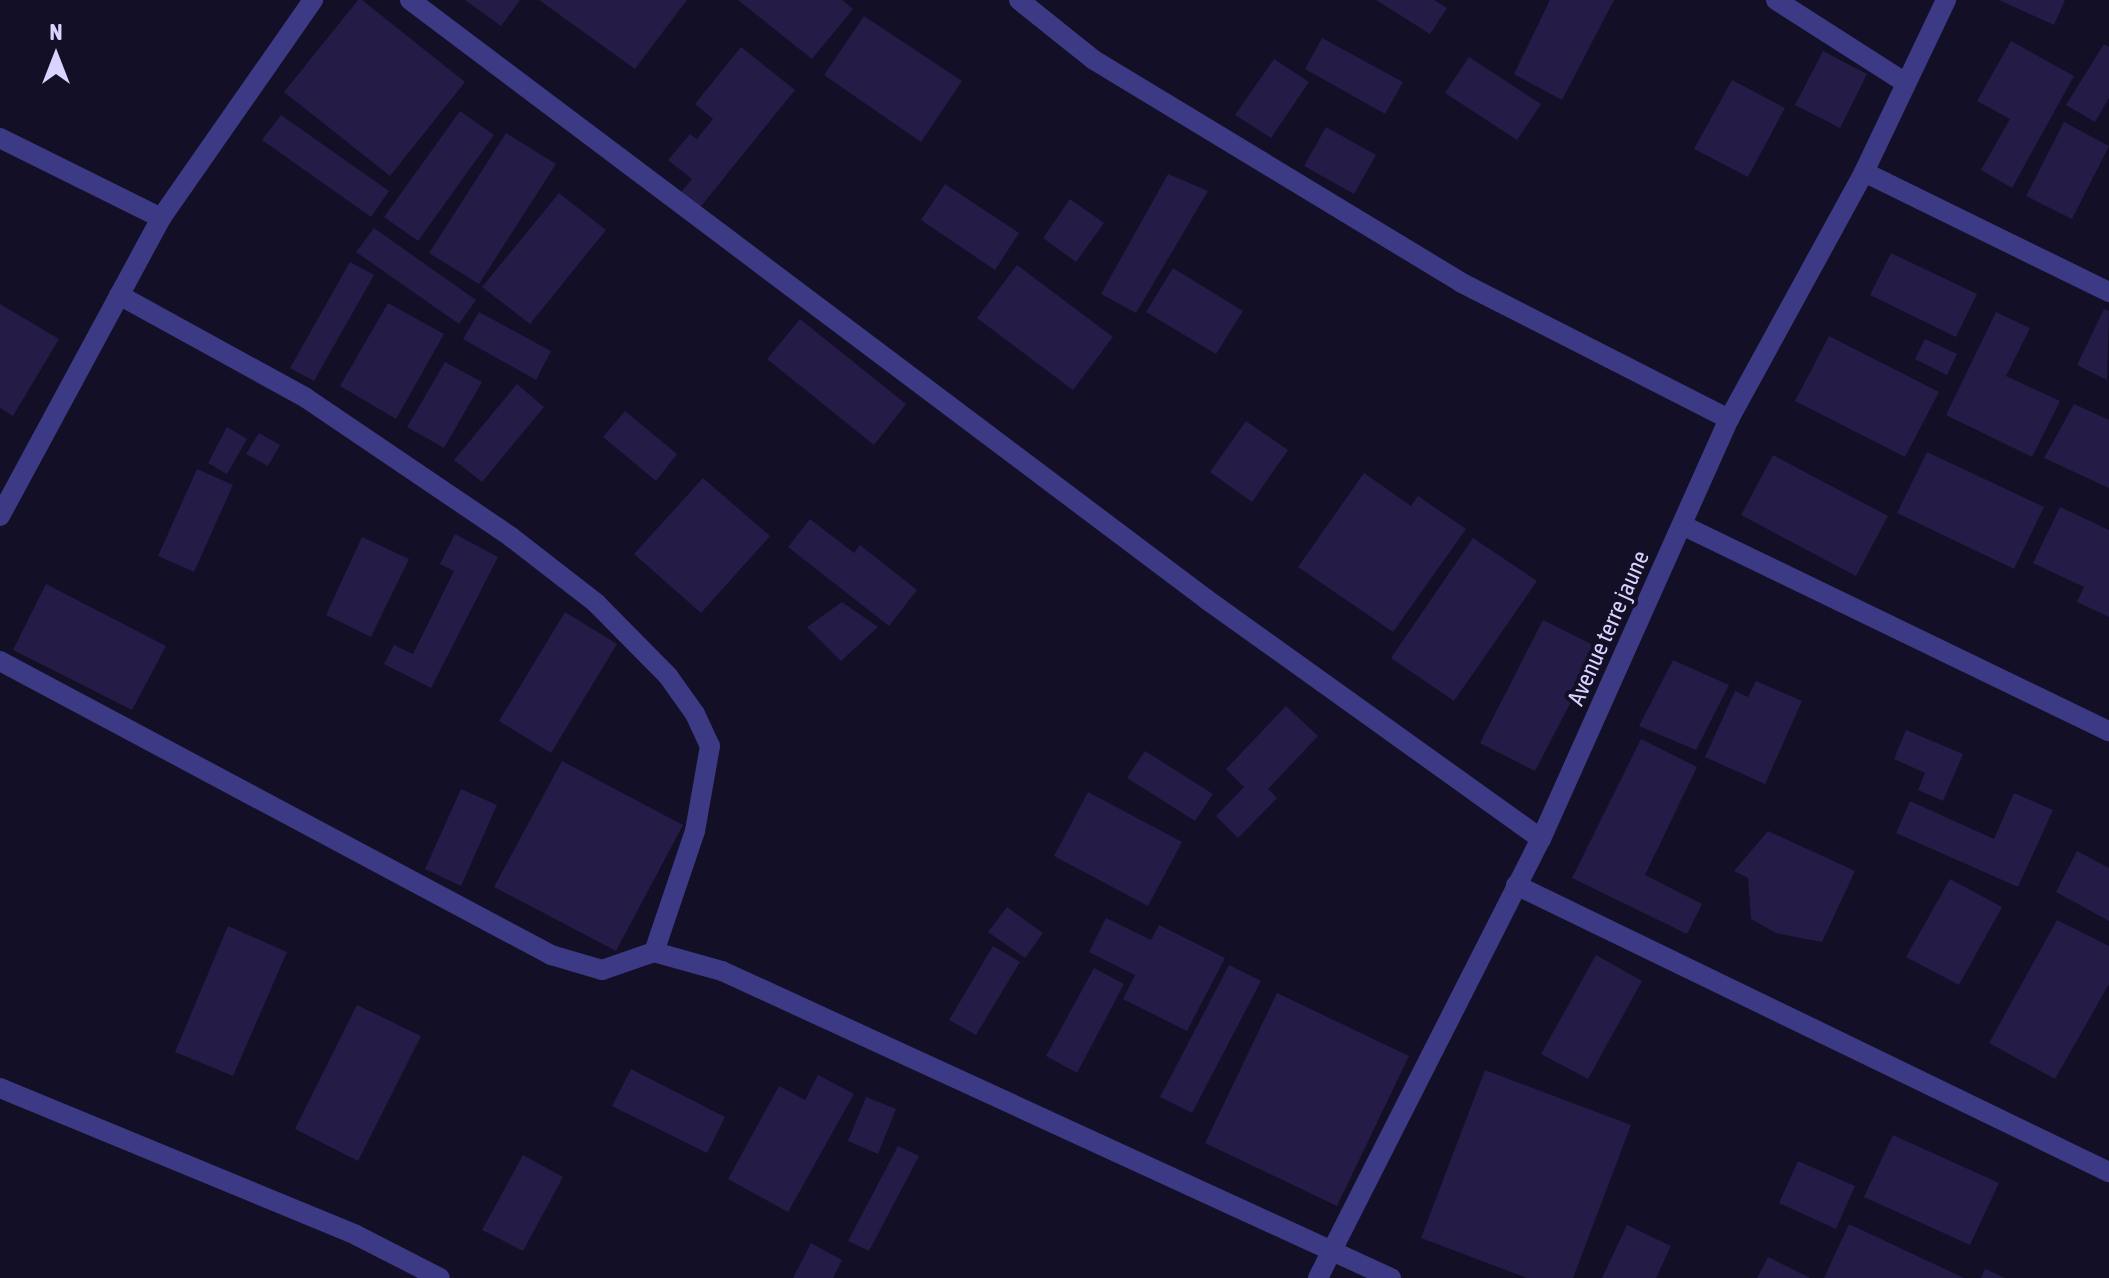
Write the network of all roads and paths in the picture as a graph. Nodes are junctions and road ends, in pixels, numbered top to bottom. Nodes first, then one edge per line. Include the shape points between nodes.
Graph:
1 (313, 0) edge
2 (410, 0) edge
3 (1019, 0) edge
4 (1776, 0) edge
5 (1946, 0) edge
6 (1904, 82) junction
7 (0, 138) edge
8 (1864, 172) junction
9 (161, 218) junction
10 (2109, 292) edge
11 (119, 295) junction
12 (1729, 419) junction
13 (1, 513) edge
14 (1682, 525) junction
15 (0, 661) edge
16 (2109, 731) edge
17 (1541, 839) junction
18 (1516, 885) junction
19 (654, 952) junction
20 (0, 1088) edge
21 (2109, 1172) edge
22 (1333, 1249) junction
23 (440, 1278) edge
24 (1318, 1278) edge
25 (1391, 1278) edge

1 - 9 street
2 - 17 street via 1206,599
3 - 12 street via 1094,60 1460,282
4 - 6 street
5 - 6 street, Avenue terre jaune
6 - 8 street, Avenue terre jaune
7 - 9 street
8 - 10 street
8 - 12 street, Avenue terre jaune
9 - 11 street
11 - 13 street
11 - 19 street via 306,398 511,537 596,603 668,676 710,746 695,831
12 - 14 street, Avenue terre jaune
14 - 16 street
14 - 17 street, Avenue terre jaune
15 - 19 street via 551,955 602,970
17 - 18 street, Avenue terre jaune
18 - 21 street
18 - 22 street, Avenue terre jaune
19 - 22 street via 722,971
20 - 23 street via 356,1235
22 - 24 street, Avenue terre jaune
22 - 25 street

